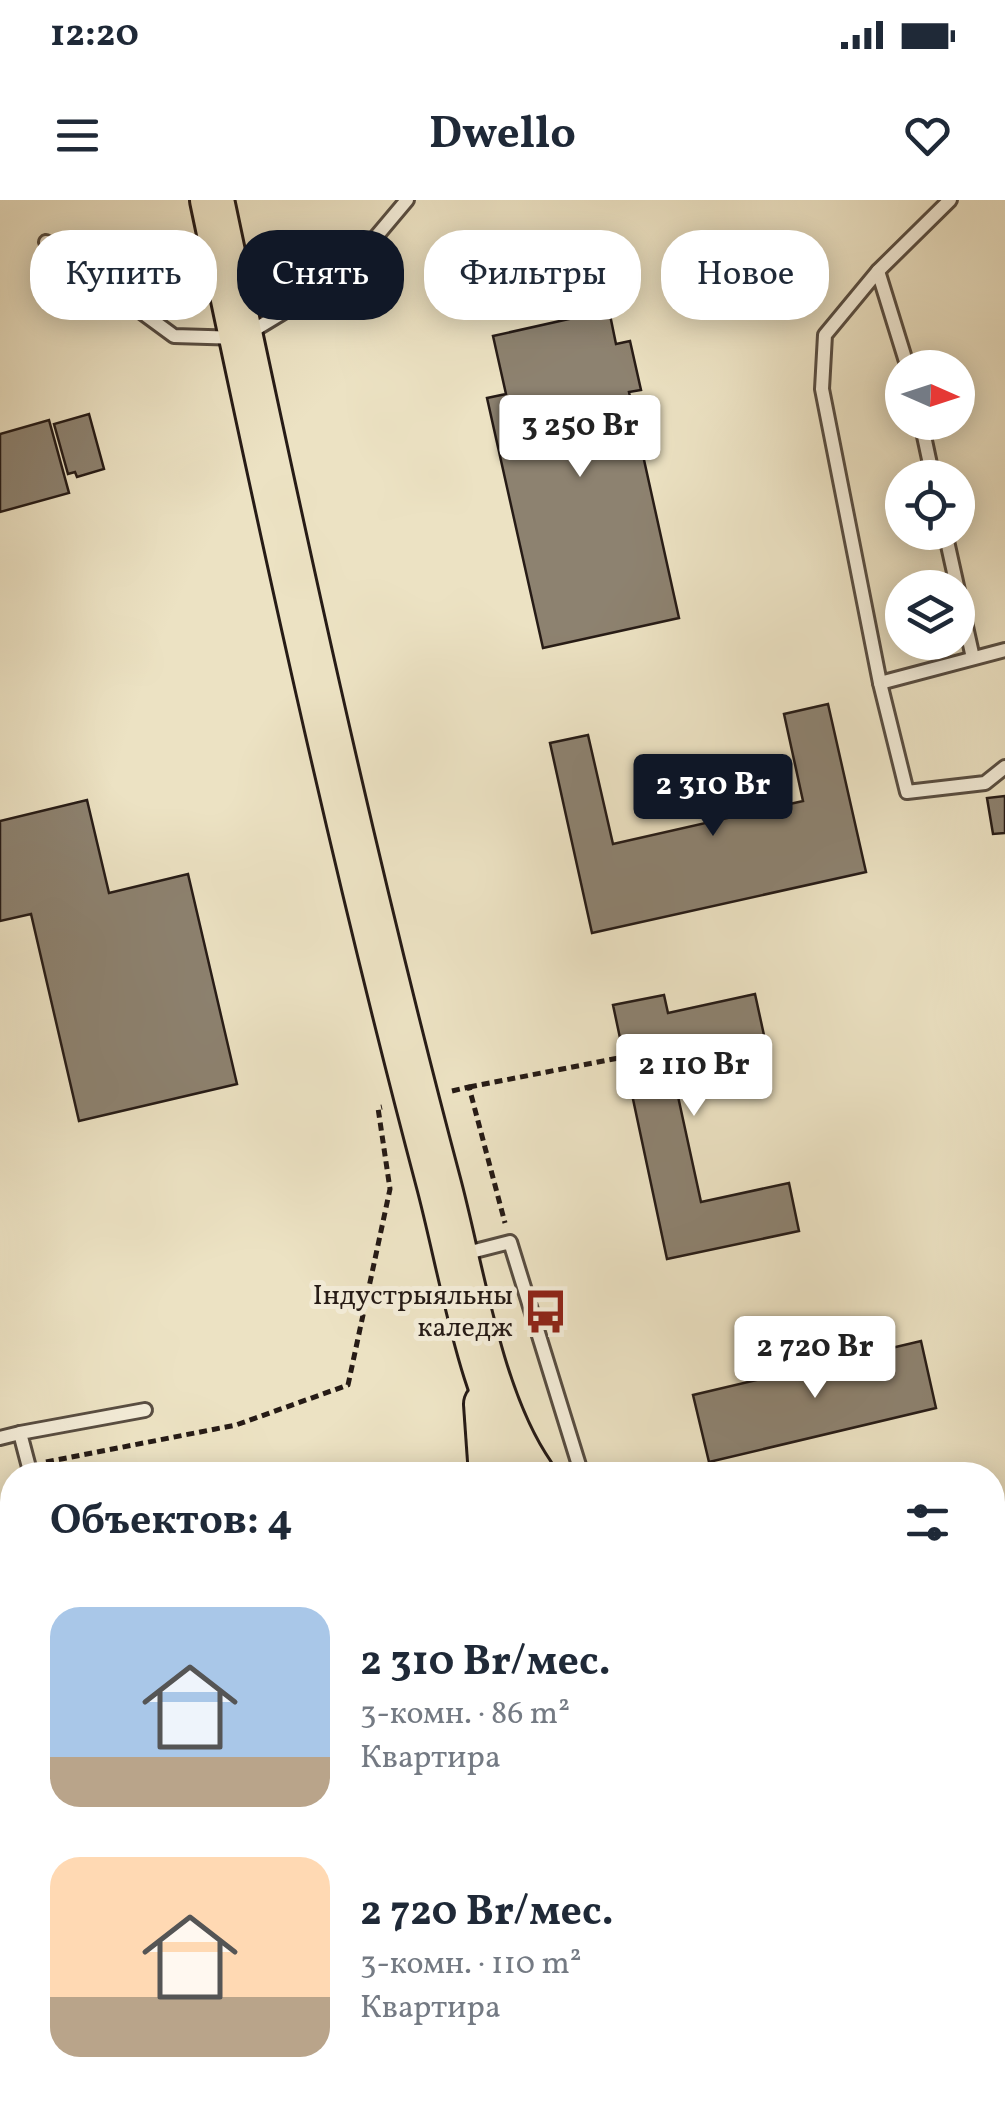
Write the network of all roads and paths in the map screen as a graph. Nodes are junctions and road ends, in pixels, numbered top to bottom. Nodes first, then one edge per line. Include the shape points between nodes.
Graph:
1 (212, 200) edge
2 (407, 200) edge
3 (950, 200) edge
4 (878, 270) junction
5 (152, 320) edge
6 (241, 338) junction
7 (902, 350) edge
8 (1005, 650) edge
9 (975, 658) edge
10 (966, 660) edge
11 (880, 684) junction
12 (1005, 767) edge
13 (624, 1057) dead end
14 (469, 1087) junction
15 (417, 1100) junction
16 (510, 1242) junction
17 (458, 1256) junction
18 (484, 1363) junction
19 (145, 1410) dead end
20 (20, 1434) junction
21 (0, 1438) edge
22 (28, 1462) edge
23 (67, 1462) edge
24 (491, 1462) edge
25 (523, 1462) edge
26 (578, 1462) edge

1 - 6 main road
2 - 6 lane via 343,276
3 - 4 lane
4 - 7 lane
4 - 11 lane via 825,335 822,390
5 - 6 lane via 174,336
6 - 15 main road
8 - 9 lane
10 - 11 lane
11 - 12 lane via 906,792 986,783
13 - 14 path
14 - 15 path
14 - 16 path
15 - 17 main road
15 - 23 path via 378,1108 390,1189 348,1386 236,1425
16 - 17 lane
16 - 26 lane
17 - 18 main road
18 - 24 main road
18 - 25 main road
19 - 20 lane
20 - 21 lane
20 - 22 lane

